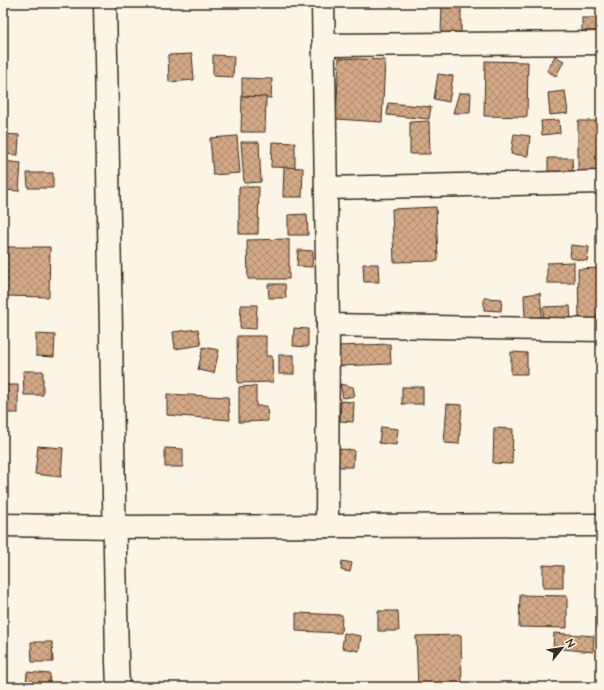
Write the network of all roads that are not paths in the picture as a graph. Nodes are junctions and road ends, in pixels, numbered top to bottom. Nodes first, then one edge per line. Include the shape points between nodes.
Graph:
1 (105, 3) edge
2 (323, 3) edge
3 (601, 43) edge
4 (324, 45) junction
5 (601, 182) edge
6 (326, 188) junction
7 (328, 325) junction
8 (601, 330) edge
9 (3, 525) edge
10 (601, 525) edge
11 (327, 526) junction
12 (114, 527) junction
13 (118, 687) edge

1 - 12 street
2 - 4 street
3 - 4 street
4 - 6 street
5 - 6 street
6 - 7 street
7 - 8 street
7 - 11 street
9 - 12 street
10 - 11 street
11 - 12 street
12 - 13 street

